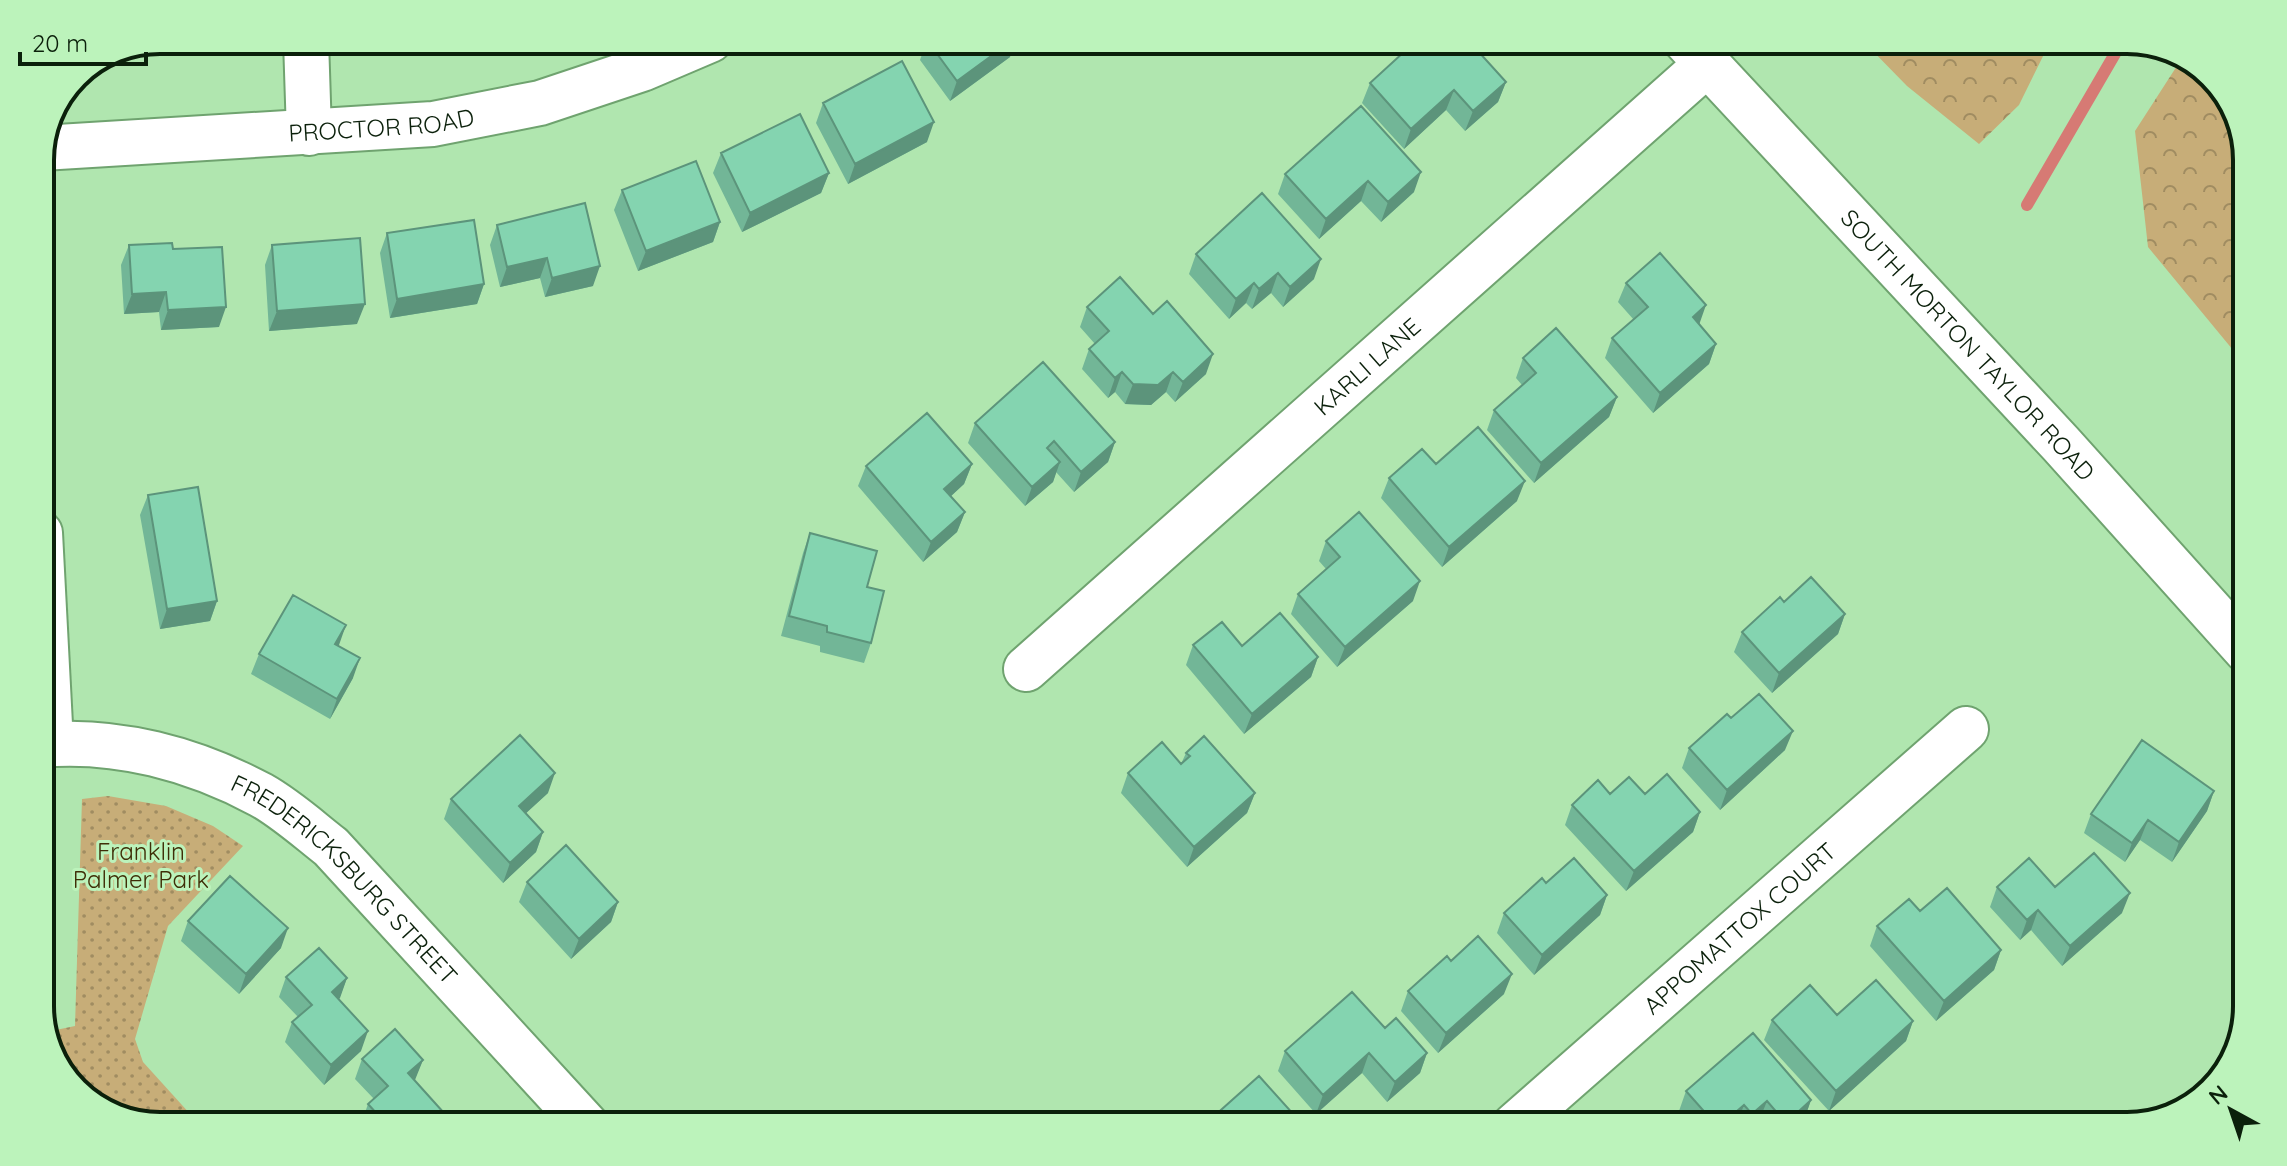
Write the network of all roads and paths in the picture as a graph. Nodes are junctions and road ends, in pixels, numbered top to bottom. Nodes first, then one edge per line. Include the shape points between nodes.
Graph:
1 (306, 54) edge
2 (677, 54) edge
3 (1694, 54) edge
4 (1698, 54) edge
5 (309, 133) junction
6 (55, 147) edge
7 (2233, 635) edge
8 (1026, 669) dead end
9 (1966, 729) dead end
10 (54, 745) edge
11 (574, 1112) edge
12 (1530, 1112) edge

1 - 5 street
2 - 5 street, PROCTOR ROAD via 540,103 433,124
3 - 8 street, KARLI LANE
4 - 7 street, SOUTH MORTON TAYLOR ROAD
5 - 6 street, PROCTOR ROAD
9 - 12 street, APPOMATTOX COURT
10 - 11 street, FREDERICKSBURG STREET via 122,747 202,767 296,818 331,847

